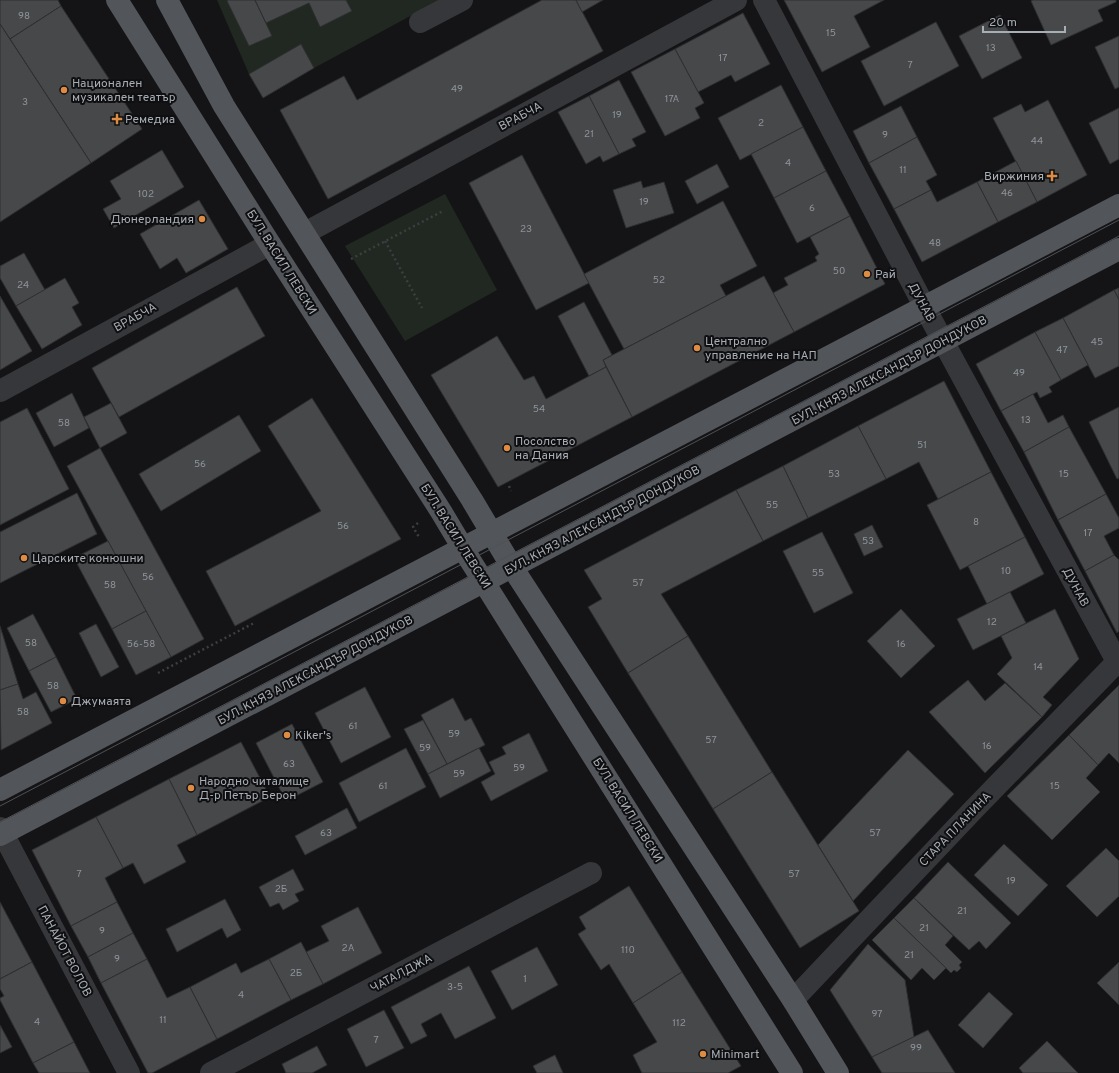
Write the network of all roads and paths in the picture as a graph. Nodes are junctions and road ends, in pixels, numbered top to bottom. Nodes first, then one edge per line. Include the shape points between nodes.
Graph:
1 (117, 0) edge
2 (167, 0) edge
3 (462, 0) edge
4 (736, 0) edge
5 (764, 0) edge
6 (420, 22) dead end
7 (1119, 205) edge
8 (442, 211) dead end
9 (305, 233) junction
10 (385, 241) junction
11 (270, 244) junction
12 (1119, 249) edge
13 (350, 260) dead end
14 (924, 307) junction
15 (422, 308) dead end
16 (943, 342) junction
17 (0, 391) edge
18 (509, 486) dead end
19 (511, 491) dead end
20 (413, 527) dead end
21 (492, 533) junction
22 (419, 537) dead end
23 (464, 548) junction
24 (512, 568) junction
25 (484, 581) junction
26 (254, 623) dead end
27 (1118, 662) edge
28 (158, 673) dead end
29 (0, 790) edge
30 (1, 833) edge
31 (591, 872) dead end
32 (793, 1000) junction
33 (786, 1071) edge
34 (129, 1073) edge
35 (211, 1073) edge
36 (838, 1073) edge

1 - 11 main road, БУЛ. ВАСИЛ ЛЕВСКИ
2 - 9 main road via 224,106
3 - 6 street
4 - 9 street, ВРАБЧА
5 - 14 street, ДУНАВ
7 - 14 main road
8 - 10 path
9 - 21 main road
10 - 13 path
10 - 15 path
11 - 17 street, ВРАБЧА
11 - 23 main road, БУЛ. ВАСИЛ ЛЕВСКИ
12 - 16 main road, БУЛ. КНЯЗ АЛЕКСАНДЪР ДОНДУКОВ
14 - 16 street, ДУНАВ
14 - 21 main road
16 - 24 main road, БУЛ. КНЯЗ АЛЕКСАНДЪР ДОНДУКОВ
16 - 27 street, ДУНАВ
18 - 19 path
20 - 22 path
21 - 23 main road
21 - 24 main road
23 - 25 main road, БУЛ. ВАСИЛ ЛЕВСКИ
23 - 29 main road
24 - 25 main road, БУЛ. КНЯЗ АЛЕКСАНДЪР ДОНДУКОВ
24 - 32 main road
25 - 30 main road, БУЛ. КНЯЗ АЛЕКСАНДЪР ДОНДУКОВ
25 - 33 main road, БУЛ. ВАСИЛ ЛЕВСКИ
26 - 28 path
27 - 32 street, СТАРА ПЛАНИНА via 970,813
30 - 34 street, ПАНАЙОТ ВОЛОВ
31 - 35 street, ЧАТАЛДЖА
32 - 36 main road

